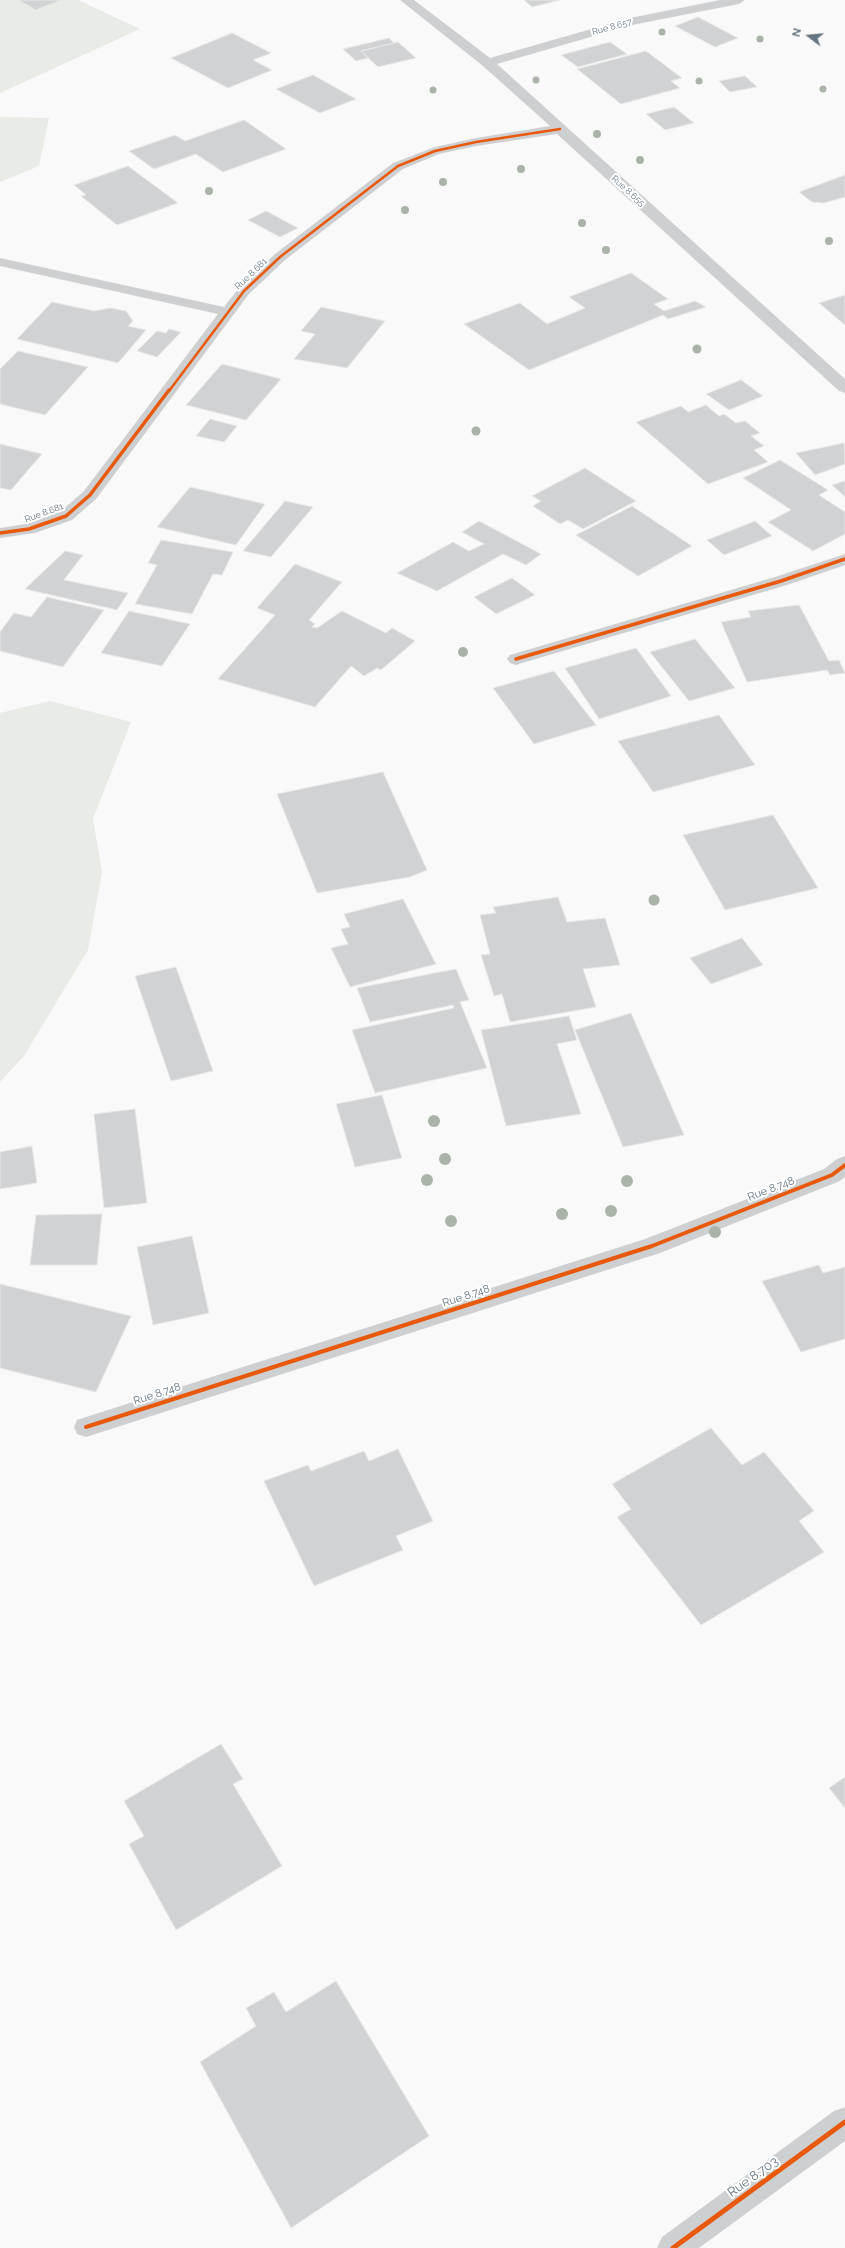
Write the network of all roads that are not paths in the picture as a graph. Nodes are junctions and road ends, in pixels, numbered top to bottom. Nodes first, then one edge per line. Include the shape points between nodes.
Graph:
1 (406, 0) edge
2 (739, 0) edge
3 (488, 63) junction
4 (560, 129) junction
5 (0, 262) edge
6 (228, 312) junction
7 (843, 384) edge
8 (0, 533) edge
9 (845, 559) edge
10 (516, 659) dead end
11 (845, 1165) edge
12 (86, 1427) dead end
13 (845, 2122) edge
14 (673, 2248) edge

1 - 3 street, Rue 8.655
2 - 3 street, Rue 8.657 via 630,22
3 - 4 street, Rue 8.655
4 - 6 street, Rue 8.681 via 435,151 398,166 280,257 244,291
4 - 7 street, Rue 8.655
5 - 6 street
6 - 8 street, Rue 8.681 via 90,495 66,516 29,529
9 - 10 street via 774,583
11 - 12 street, Rue 8.748 via 832,1174 652,1246
13 - 14 street, Rue 8.703

